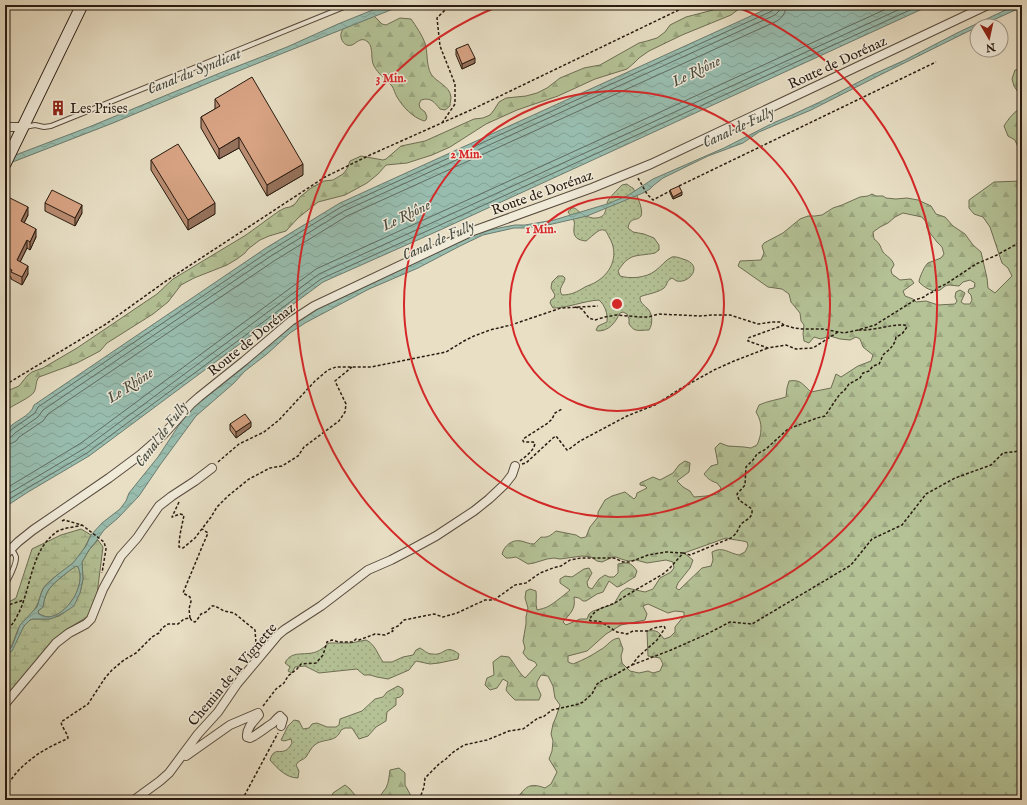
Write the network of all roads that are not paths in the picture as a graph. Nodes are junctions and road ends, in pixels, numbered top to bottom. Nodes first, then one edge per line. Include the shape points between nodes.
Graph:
1 (82, 5) edge
2 (348, 5) edge
3 (988, 5) edge
4 (23, 127) junction
5 (5, 128) edge
6 (5, 164) edge
7 (515, 466) road end
8 (212, 468) road end
9 (11, 548) junction
10 (5, 556) edge
11 (5, 586) edge
12 (5, 704) edge
13 (281, 726) road end
14 (176, 764) junction
15 (134, 800) edge

1 - 4 main road
2 - 4 lane via 51,126
3 - 9 street, Route de Dorénaz via 635,171 473,231 314,306 291,321 195,401 164,434 140,454
4 - 5 street
4 - 6 main road
7 - 14 street, Chemin de la Vignette via 505,484 474,511 436,536 368,570 278,635
8 - 12 street via 162,504 123,553 103,589 89,622 56,643
9 - 10 street, Route de Dorénaz
9 - 11 lane via 16,558
13 - 14 street via 283,719 280,716 250,738 247,733 260,714 258,713 230,725
14 - 15 street, Chemin de la Vignette via 160,781

